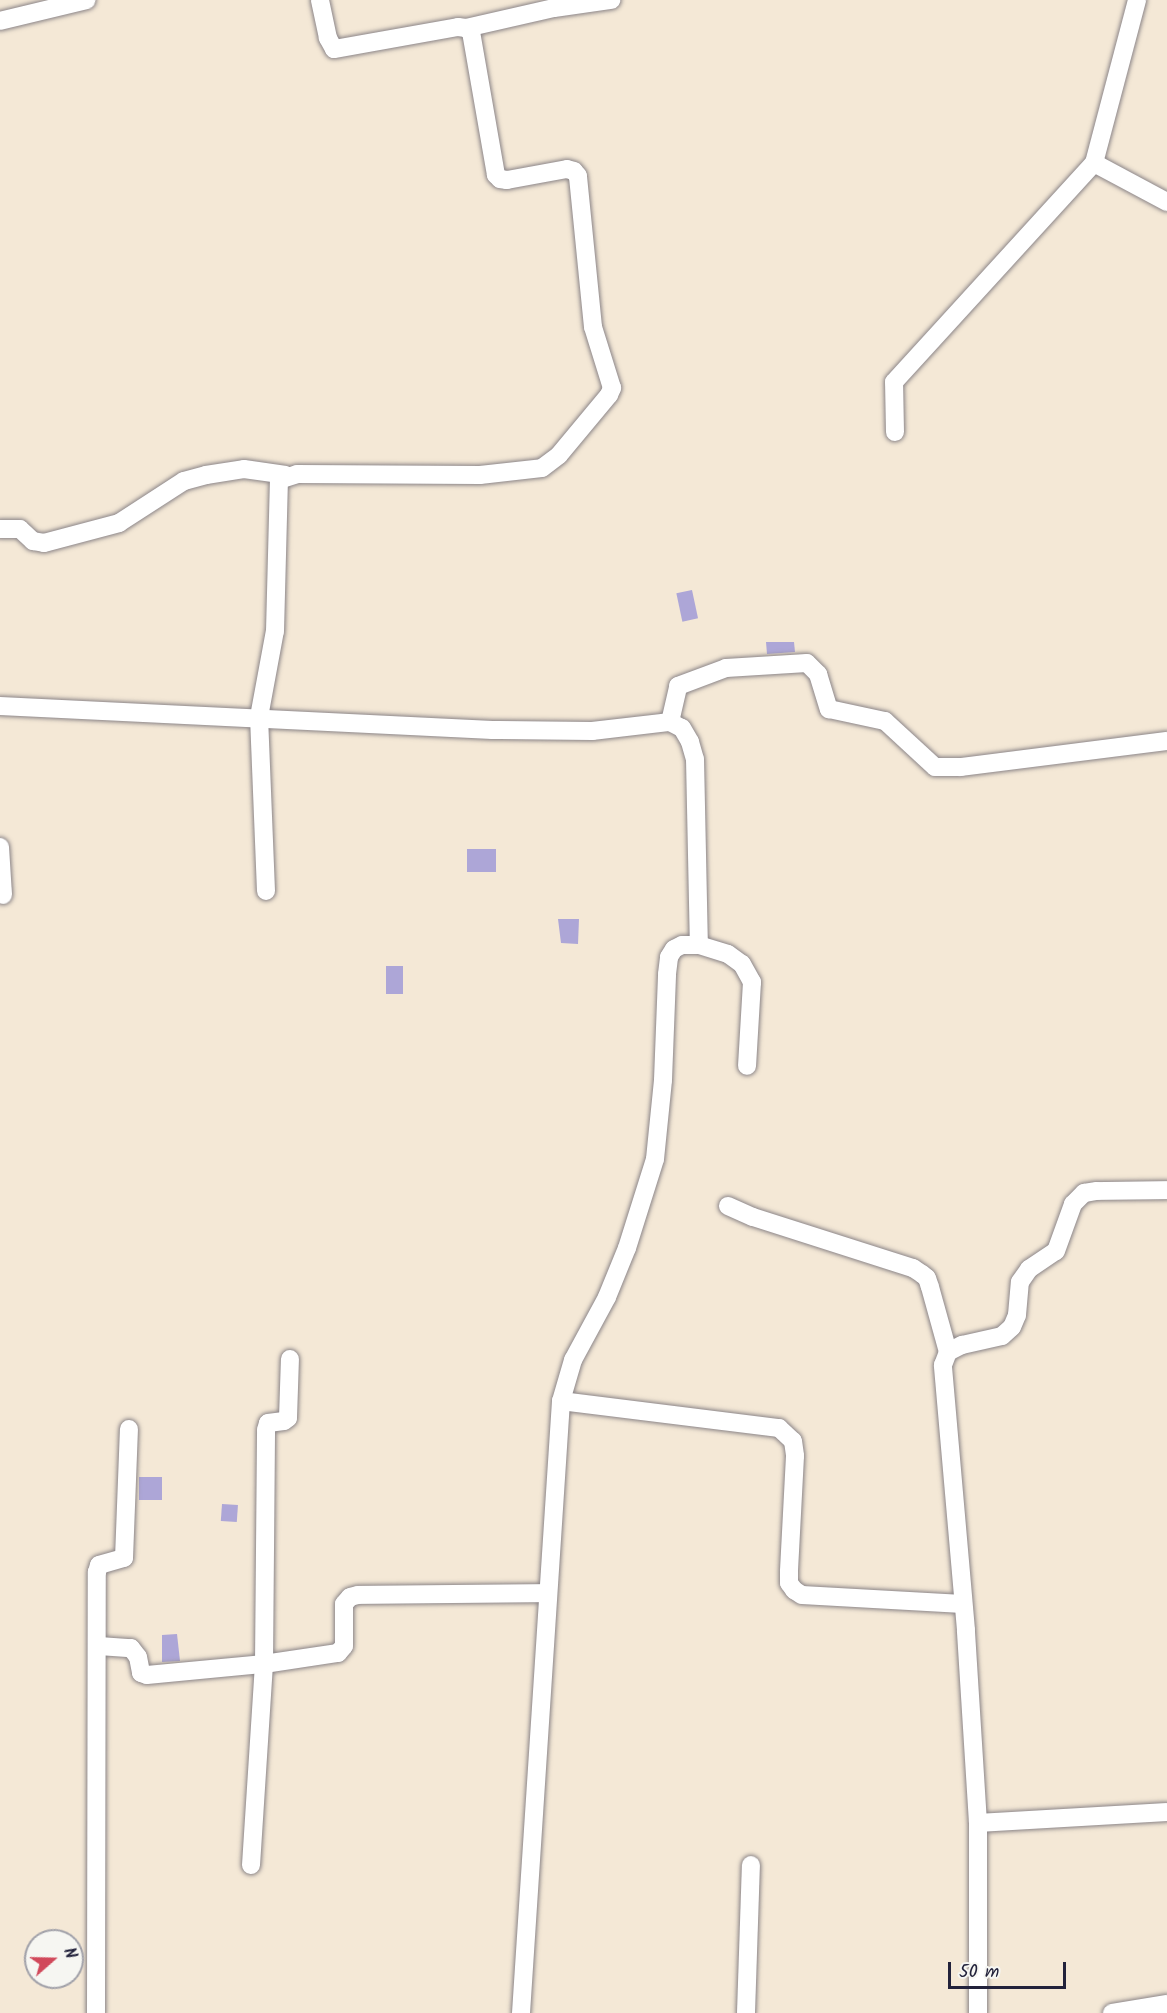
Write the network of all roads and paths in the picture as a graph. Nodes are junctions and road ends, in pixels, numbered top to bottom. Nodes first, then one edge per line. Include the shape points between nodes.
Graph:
1 (87, 0) edge
2 (320, 0) edge
3 (611, 0) edge
4 (1137, 0) edge
5 (0, 21) edge
6 (466, 28) junction
7 (1094, 163) junction
8 (1167, 202) edge
9 (895, 432) dead end
10 (286, 475) junction
11 (0, 529) edge
12 (0, 706) edge
13 (259, 717) junction
14 (670, 722) junction
15 (1167, 741) edge
16 (0, 847) edge
17 (266, 891) dead end
18 (3, 895) dead end
19 (699, 945) junction
20 (747, 1066) dead end
21 (1167, 1190) edge
22 (728, 1206) dead end
23 (948, 1352) junction
24 (290, 1359) dead end
25 (561, 1401) junction
26 (129, 1429) dead end
27 (548, 1593) junction
28 (963, 1604) junction
29 (99, 1646) junction
30 (264, 1664) junction
31 (1167, 1812) edge
32 (978, 1823) junction
33 (250, 1865) dead end
34 (751, 1865) dead end
35 (1167, 2004) edge
36 (96, 2013) edge
37 (521, 2013) edge
38 (746, 2013) edge
39 (978, 2013) edge
40 (1112, 2013) edge

1 - 5 street
2 - 6 street via 334,49
3 - 6 street
4 - 7 street
6 - 10 street via 474,40 496,175 507,180 567,169 578,176 593,327 611,381 609,395 559,455 542,468 530,471 480,475
7 - 8 street
7 - 9 street via 894,382
10 - 11 street via 244,469 184,481 119,523 44,543 33,541 20,529
10 - 13 street via 277,487 275,631
12 - 13 street
13 - 14 street via 492,730 582,731
13 - 17 street
14 - 15 street via 678,686 726,668 807,663 818,674 829,709 885,721 935,767
14 - 19 street via 682,729 695,759
16 - 18 street
19 - 20 street via 728,954 741,964 752,982
19 - 25 street via 682,945 669,957 655,1159 627,1248 607,1297 573,1360
21 - 23 street via 1084,1193 1073,1204 1056,1251 1029,1269 1020,1282 1012,1327 1002,1336
22 - 23 street via 913,1268 927,1278
23 - 28 street via 943,1365
24 - 30 street via 288,1418 268,1424 266,1430
25 - 27 street
25 - 28 street via 779,1428 793,1441 795,1456 789,1572 794,1590 802,1595
26 - 29 street via 125,1552 124,1558 99,1565
27 - 30 street via 358,1594 344,1604 344,1646 338,1653
27 - 37 street
28 - 32 street
29 - 30 street via 131,1648 141,1672 147,1675
29 - 36 street
30 - 33 street
31 - 32 street
32 - 39 street
34 - 38 street
35 - 40 street

